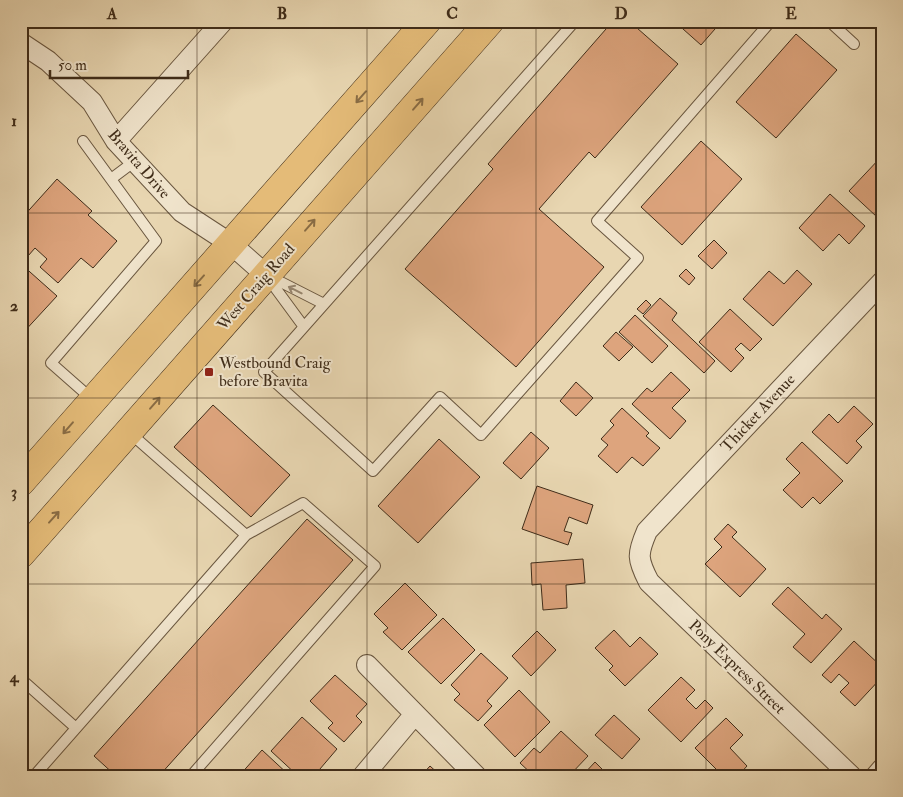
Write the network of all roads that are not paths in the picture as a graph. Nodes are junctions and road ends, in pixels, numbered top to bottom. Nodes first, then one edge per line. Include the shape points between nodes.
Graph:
1 (223, 21) edge
2 (427, 21) edge
3 (490, 21) edge
4 (575, 21) edge
5 (771, 21) edge
6 (829, 21) edge
7 (21, 44) edge
8 (854, 44) dead end
9 (82, 141) dead end
10 (116, 141) junction
11 (135, 161) junction
12 (111, 179) junction
13 (231, 244) junction
14 (266, 275) junction
15 (882, 282) edge
16 (324, 304) junction
17 (304, 327) junction
18 (93, 400) junction
19 (129, 432) junction
20 (21, 482) edge
21 (246, 535) junction
22 (639, 549) joint
23 (21, 554) edge
24 (367, 665) dead end
25 (21, 679) edge
26 (415, 714) junction
27 (76, 728) junction
28 (882, 769) edge
29 (34, 776) edge
30 (191, 776) edge
31 (363, 776) edge
32 (476, 776) edge
33 (851, 776) edge
34 (876, 776) edge

1 - 10 street
2 -> 13 main road
14 -> 3 main road, West Craig Road
4 - 16 lane
5 - 17 lane via 597,221 638,258 481,435 440,398 373,471 264,372
6 - 8 lane
7 - 10 street, Bravita Drive via 48,61 92,102
9 - 12 lane
10 - 11 street, Bravita Drive
11 - 12 lane
11 - 13 street, Bravita Drive via 182,212
12 - 18 lane via 156,241 51,363
13 - 14 street, Bravita Drive
13 -> 18 main road
16 -> 14 lane
14 - 17 lane
19 -> 14 main road, West Craig Road
15 - 22 street, Thicket Avenue via 647,531
16 - 17 lane
18 -> 20 main road
19 - 21 lane
23 -> 19 main road, West Craig Road
21 - 27 lane
21 - 30 lane via 303,503 375,566
22 - 33 street, Pony Express Street via 641,566 649,582
24 - 26 street
25 - 27 lane
26 - 31 street
26 - 32 street
27 - 29 lane
28 - 34 street

